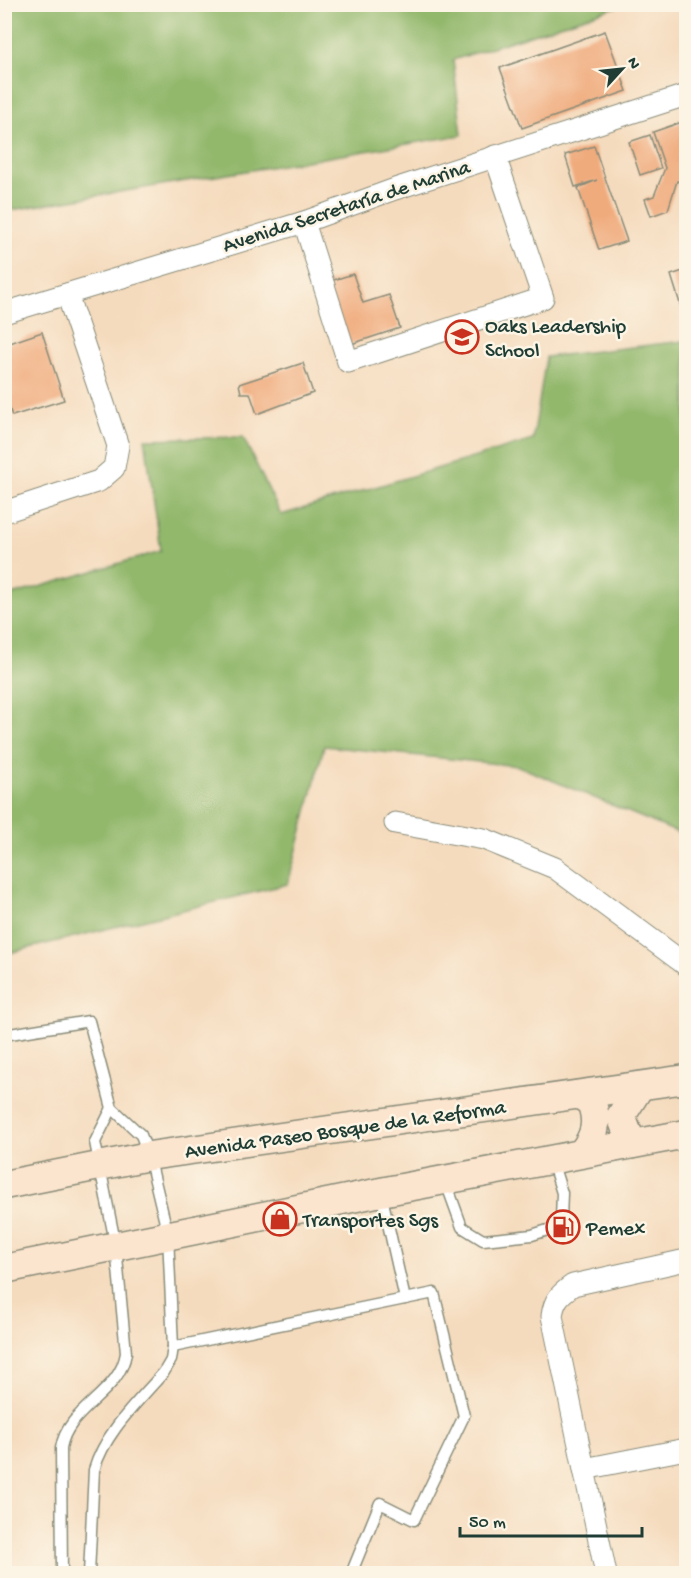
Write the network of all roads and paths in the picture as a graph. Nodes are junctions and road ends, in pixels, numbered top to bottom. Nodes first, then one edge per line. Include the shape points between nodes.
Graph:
1 (687, 95) edge
2 (495, 156) junction
3 (304, 222) junction
4 (67, 294) junction
5 (4, 313) edge
6 (4, 512) edge
7 (395, 823) dead end
8 (687, 965) edge
9 (4, 1035) edge
10 (687, 1079) edge
11 (640, 1086) junction
12 (580, 1095) junction
13 (112, 1108) junction
14 (687, 1134) edge
15 (632, 1144) junction
16 (582, 1153) junction
17 (149, 1156) junction
18 (552, 1161) junction
19 (99, 1166) junction
20 (445, 1180) junction
21 (4, 1185) edge
22 (381, 1192) junction
23 (168, 1235) junction
24 (116, 1247) junction
25 (687, 1260) edge
26 (4, 1269) edge
27 (405, 1299) junction
28 (173, 1347) junction
29 (687, 1449) edge
30 (584, 1469) junction
31 (62, 1574) edge
32 (88, 1574) edge
33 (351, 1574) edge
34 (606, 1574) edge

1 - 2 street, Avenida Secretaría de Marina
2 - 3 street, Avenida Secretaría de Marina
2 - 3 street via 543,298 348,362
3 - 4 street, Avenida Secretaría de Marina
4 - 5 street, Avenida Secretaría de Marina
4 - 6 street via 118,446 114,468 99,481
7 - 8 street via 483,838 555,868
9 - 13 lane via 89,1021
10 - 11 main road, Avenida Paseo Bosque de la Reforma
11 - 12 main road, Avenida Paseo Bosque de la Reforma
11 - 15 main road via 621,1116
12 - 16 main road via 591,1102 596,1125 592,1141
12 - 17 main road, Avenida Paseo Bosque de la Reforma
13 - 17 lane via 141,1135
13 - 19 lane via 95,1142
14 - 15 main road
15 - 16 main road
16 - 18 main road
17 - 19 main road, Avenida Paseo Bosque de la Reforma
17 - 23 lane
18 - 20 main road
18 - 20 lane via 562,1193 561,1219 551,1229 532,1235 483,1240 462,1227
19 - 21 main road, Avenida Paseo Bosque de la Reforma
19 - 24 lane
20 - 22 main road
22 - 23 main road
22 - 27 lane
23 - 24 main road
23 - 28 lane
24 - 26 main road
24 - 31 lane via 126,1353 118,1375 63,1432
25 - 30 street via 573,1284 553,1303 552,1316
27 - 28 lane
27 - 33 lane via 434,1293 464,1416 414,1520 380,1503
28 - 32 lane via 164,1372 106,1440 99,1454 94,1470
29 - 30 street
30 - 34 street

